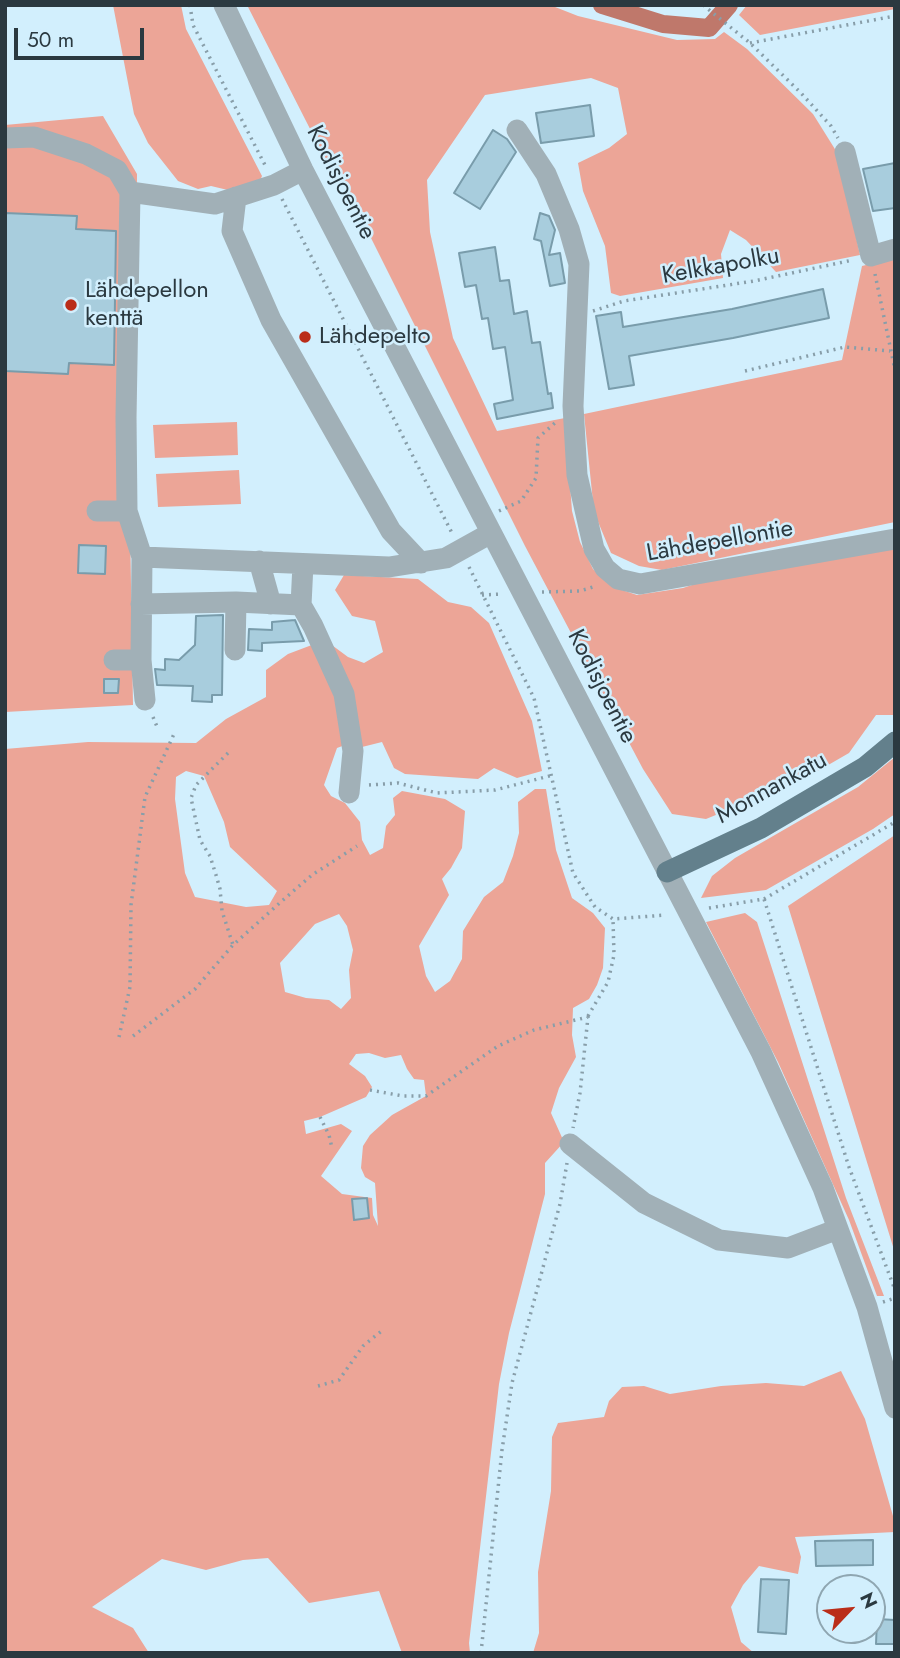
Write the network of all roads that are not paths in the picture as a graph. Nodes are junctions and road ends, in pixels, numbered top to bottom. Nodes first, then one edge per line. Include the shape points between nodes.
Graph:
1 (224, 5) edge
2 (517, 130) dead end
3 (5, 138) edge
4 (845, 152) road end
5 (303, 170) junction
6 (130, 192) junction
7 (236, 197) junction
8 (895, 249) edge
9 (97, 511) dead end
10 (127, 511) junction
11 (488, 525) junction
12 (895, 539) edge
13 (142, 557) junction
14 (258, 561) junction
15 (421, 563) junction
16 (303, 564) junction
17 (236, 602) junction
18 (141, 604) junction
19 (271, 604) junction
20 (301, 605) junction
21 (234, 650) dead end
22 (114, 660) dead end
23 (141, 660) junction
24 (145, 700) dead end
25 (895, 742) edge
26 (349, 793) road end
27 (667, 872) junction
28 (570, 1144) road end
29 (838, 1229) junction
30 (895, 1408) edge

1 - 5 street, Kodisjoentie
2 - 12 street, Lähdepellontie via 546,174 579,264 573,406 577,475 594,549 605,568 618,579 639,584
3 - 6 street via 34,137 86,154 117,170
4 - 8 street via 870,256
5 - 7 street
5 - 11 street, Kodisjoentie
6 - 7 street via 215,204
6 - 10 street
7 - 15 street via 232,231 271,320 390,531
9 - 10 street
10 - 13 street
11 - 15 street via 446,558
11 - 27 street, Kodisjoentie
13 - 14 street
13 - 18 street
14 - 16 street
14 - 19 street
15 - 16 street via 389,567
16 - 20 street
17 - 18 street
17 - 19 street
17 - 21 street
18 - 23 street
19 - 20 street
20 - 26 street via 344,694 353,751
22 - 23 street
23 - 24 street
25 - 27 main road, Monnankatu via 865,767 761,828
27 - 29 street, Kodisjoentie via 761,1052
28 - 29 street via 644,1203 719,1240 788,1248
29 - 30 street, Kodisjoentie via 867,1307

